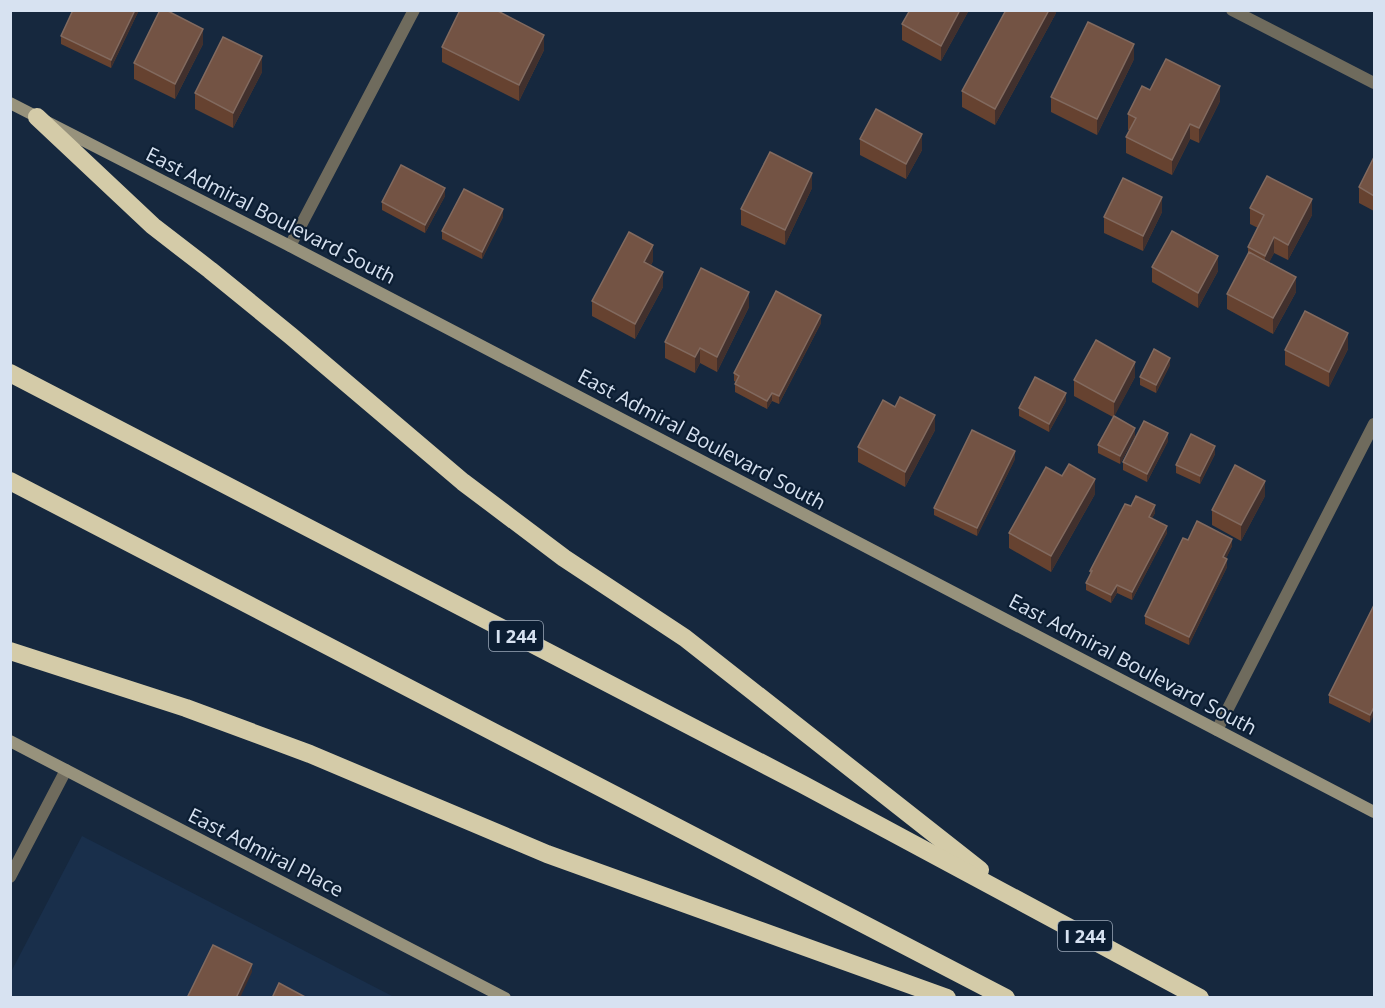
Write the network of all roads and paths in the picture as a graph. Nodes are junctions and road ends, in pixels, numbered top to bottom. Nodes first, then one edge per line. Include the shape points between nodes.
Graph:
1 (414, 10) edge
2 (1232, 10) edge
3 (1374, 83) edge
4 (10, 103) edge
5 (37, 117) junction
6 (290, 246) junction
7 (10, 373) edge
8 (1374, 424) edge
9 (10, 481) edge
10 (10, 651) edge
11 (1218, 730) junction
12 (10, 741) edge
13 (66, 770) junction
14 (1374, 812) edge
15 (10, 877) edge
16 (1019, 901) junction
17 (505, 998) edge
18 (947, 998) edge
19 (1006, 998) edge
20 (1200, 998) edge

1 - 6 street
2 - 3 street
4 - 5 main road, East Admiral Boulevard South
5 - 6 main road, East Admiral Boulevard South
5 - 16 highway via 153,226 282,328 463,482 564,558 685,638
6 - 11 main road, East Admiral Boulevard South
7 - 16 highway, I 244 via 802,784
8 - 11 street
9 - 19 highway
10 - 18 highway via 186,708 310,754 546,854
11 - 14 main road, East Admiral Boulevard South
12 - 13 main road, East Admiral Place
13 - 15 street
13 - 17 main road, East Admiral Place
16 - 20 highway, I 244

